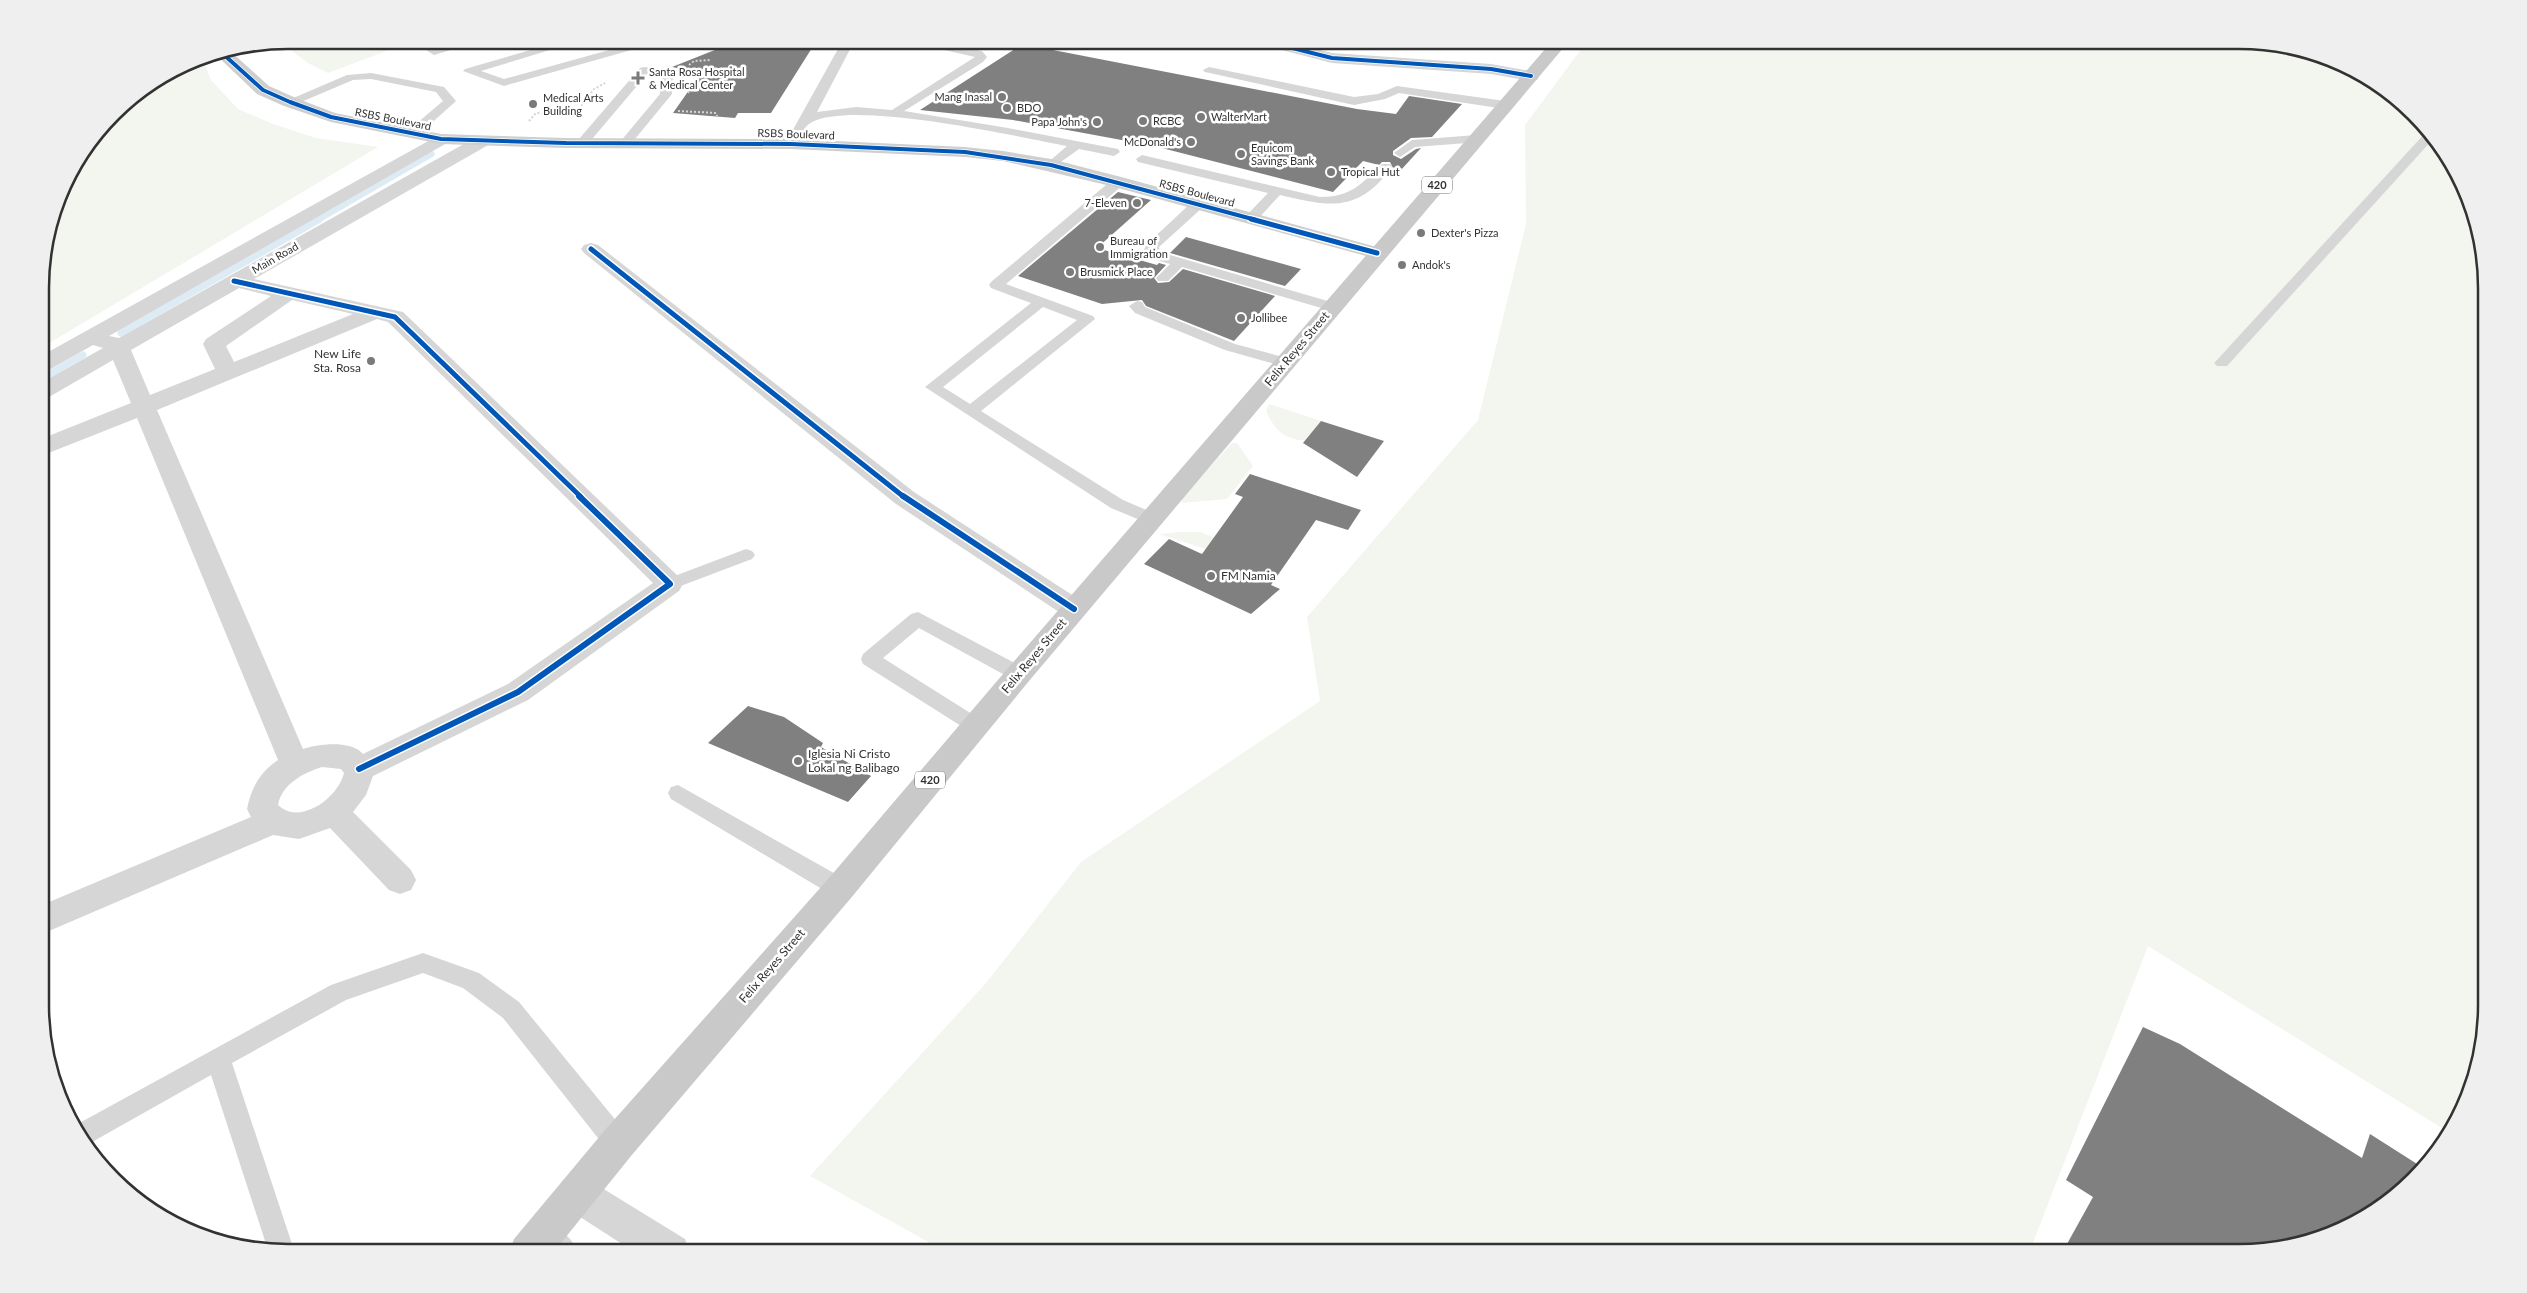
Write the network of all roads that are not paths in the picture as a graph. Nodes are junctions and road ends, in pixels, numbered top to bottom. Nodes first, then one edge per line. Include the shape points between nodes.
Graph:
1 (437, 49) edge
2 (546, 49) edge
3 (844, 49) edge
4 (958, 49) edge
5 (1296, 49) edge
6 (1555, 49) edge
7 (434, 50) dead end
8 (634, 55) edge
9 (226, 57) edge
10 (1209, 70) dead end
11 (1531, 76) junction
12 (290, 102) junction
13 (1505, 105) junction
14 (897, 115) junction
15 (807, 120) junction
16 (413, 133) junction
17 (441, 139) junction
18 (1476, 139) junction
19 (2426, 139) edge
20 (484, 140) junction
21 (583, 142) junction
22 (626, 142) junction
23 (791, 144) junction
24 (1077, 144) junction
25 (1114, 152) dead end
26 (1400, 153) dead end
27 (1142, 159) dead end
28 (1051, 165) junction
29 (1386, 166) dead end
30 (1118, 182) junction
31 (1277, 191) junction
32 (1197, 204) junction
33 (1251, 218) junction
34 (591, 249) dead end
35 (1378, 253) junction
36 (1179, 262) junction
37 (1163, 278) dead end
38 (234, 281) junction
39 (289, 293) junction
40 (1041, 302) junction
41 (1137, 305) dead end
42 (1332, 307) junction
43 (377, 312) junction
44 (92, 338) junction
45 (119, 348) junction
46 (49, 361) edge
47 (1285, 362) junction
48 (2222, 363) dead end
49 (228, 372) junction
50 (49, 387) edge
51 (145, 406) junction
52 (971, 411) junction
53 (49, 445) edge
54 (1152, 519) junction
55 (746, 555) dead end
56 (670, 584) junction
57 (1074, 608) junction
58 (1019, 674) junction
59 (976, 726) junction
60 (295, 765) junction
61 (359, 768) junction
62 (678, 793) dead end
63 (334, 811) junction
64 (272, 822) junction
65 (400, 880) dead end
66 (840, 888) junction
67 (49, 917) edge
68 (218, 1058) junction
69 (86, 1133) edge
70 (618, 1143) junction
71 (576, 1193) junction
72 (279, 1244) edge
73 (544, 1244) edge
74 (657, 1244) edge

1 - 7 street
2 - 8 lane via 469,71 504,83
3 - 15 lane
4 - 14 lane via 978,53 981,57 898,110
5 - 11 street via 1332,58 1490,69
6 - 11 main road, Felix Reyes Street / 420
8 - 21 lane
8 - 22 lane via 670,73 666,94
9 - 12 street, RSBS Boulevard via 263,90
10 - 13 lane via 1354,101 1368,100 1398,89
11 - 13 main road, Felix Reyes Street / 420
12 - 16 street, RSBS Boulevard via 332,117
12 - 16 lane via 351,77 370,76 440,89 450,101
13 - 18 main road, Felix Reyes Street / 420
14 - 15 lane via 840,112
14 - 24 lane via 1014,131
15 - 23 lane via 799,126
16 - 17 street, RSBS Boulevard
17 - 20 street, RSBS Boulevard
17 - 44 street, Main Road
18 - 26 lane via 1412,144
18 - 35 main road, Felix Reyes Street / 420
19 - 48 lane
20 - 21 street, RSBS Boulevard
20 - 38 street, Main Road
21 - 22 street, RSBS Boulevard
22 - 23 street, RSBS Boulevard
23 - 28 street, RSBS Boulevard via 965,152
24 - 25 lane
24 - 28 lane
27 - 31 lane
28 - 30 street, RSBS Boulevard
29 - 31 lane via 1350,200 1320,201
30 - 32 street, RSBS Boulevard
30 - 40 lane via 996,285
31 - 33 lane
32 - 33 street, RSBS Boulevard
32 - 36 lane via 1151,250 1155,255
33 - 35 street, RSBS Boulevard
34 - 57 street via 905,498
35 - 42 main road, Felix Reyes Street / 420
36 - 37 lane
36 - 42 lane
38 - 39 street
38 - 45 street, Main Road
39 - 43 street
39 - 49 street via 214,344
40 - 52 lane via 933,387
40 - 52 lane via 1088,319
41 - 47 lane via 1140,310 1230,347
42 - 47 main road, Felix Reyes Street / 420
43 - 49 street
43 - 56 street via 395,317 406,326
44 - 45 street
44 - 46 street, Main Road
45 - 50 street, Main Road
45 - 51 street
47 - 54 main road, Felix Reyes Street / 420
49 - 51 street
51 - 53 street
51 - 60 street
52 - 54 lane via 1117,504
54 - 57 main road, Felix Reyes Street / 420
55 - 56 lane
56 - 61 street via 518,692
57 - 58 main road, Felix Reyes Street / 420
58 - 59 main road, Felix Reyes Street / 420
58 - 59 lane via 918,619 870,659
59 - 66 main road, Felix Reyes Street / 420
60 - 61 street via 315,757 335,755 346,756
60 - 64 street via 274,781 263,800 262,808
61 - 63 street via 358,785
62 - 66 lane
63 - 64 street via 301,824
63 - 65 street
64 - 67 street
66 - 70 main road, Felix Reyes Street / 420
68 - 69 lane
68 - 70 lane via 339,992 423,963 471,980 511,1010
68 - 72 lane
70 - 71 main road, Felix Reyes Street / 420
71 - 73 main road, Felix Reyes Street / 420
71 - 74 street

